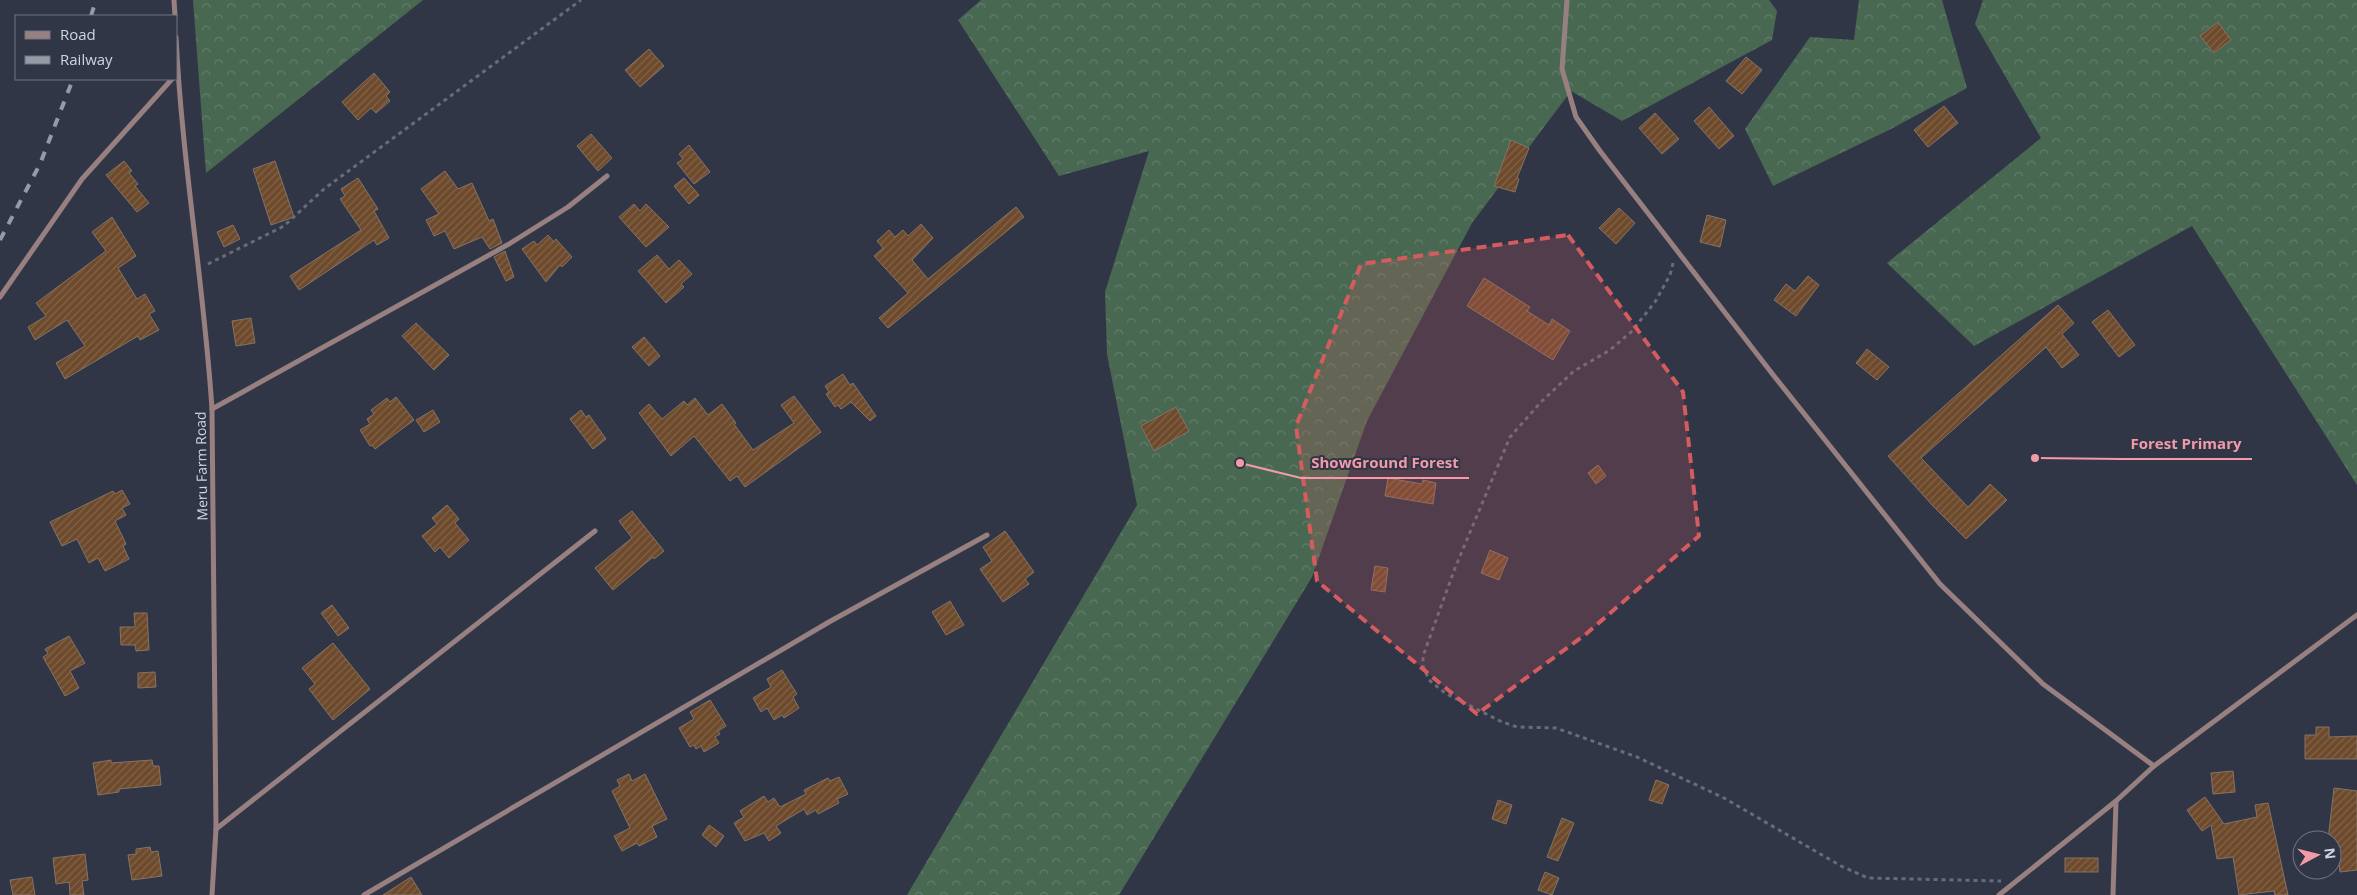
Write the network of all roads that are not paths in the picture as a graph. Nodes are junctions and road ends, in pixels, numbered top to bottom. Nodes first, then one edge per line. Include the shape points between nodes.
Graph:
1 (174, 0) edge
2 (1567, 0) edge
3 (175, 15) edge
4 (171, 80) edge
5 (178, 80) edge
6 (608, 176) dead end
7 (0, 297) edge
8 (212, 409) junction
9 (595, 531) dead end
10 (987, 535) dead end
11 (2357, 615) edge
12 (2154, 766) junction
13 (2116, 801) junction
14 (216, 829) junction
15 (212, 895) edge
16 (364, 895) edge
17 (1999, 895) edge
18 (2113, 895) edge

1 - 3 street
2 - 12 street via 1562,69 1576,117 1600,151 1940,584 2043,684
4 - 7 street via 82,179
5 - 8 street, Meru Farm Road
6 - 8 street via 568,207 509,244
8 - 14 street, Meru Farm Road
9 - 14 street
10 - 16 street via 829,622
11 - 12 street
12 - 13 street
13 - 17 street
13 - 18 street
14 - 15 street, Meru Farm Road

